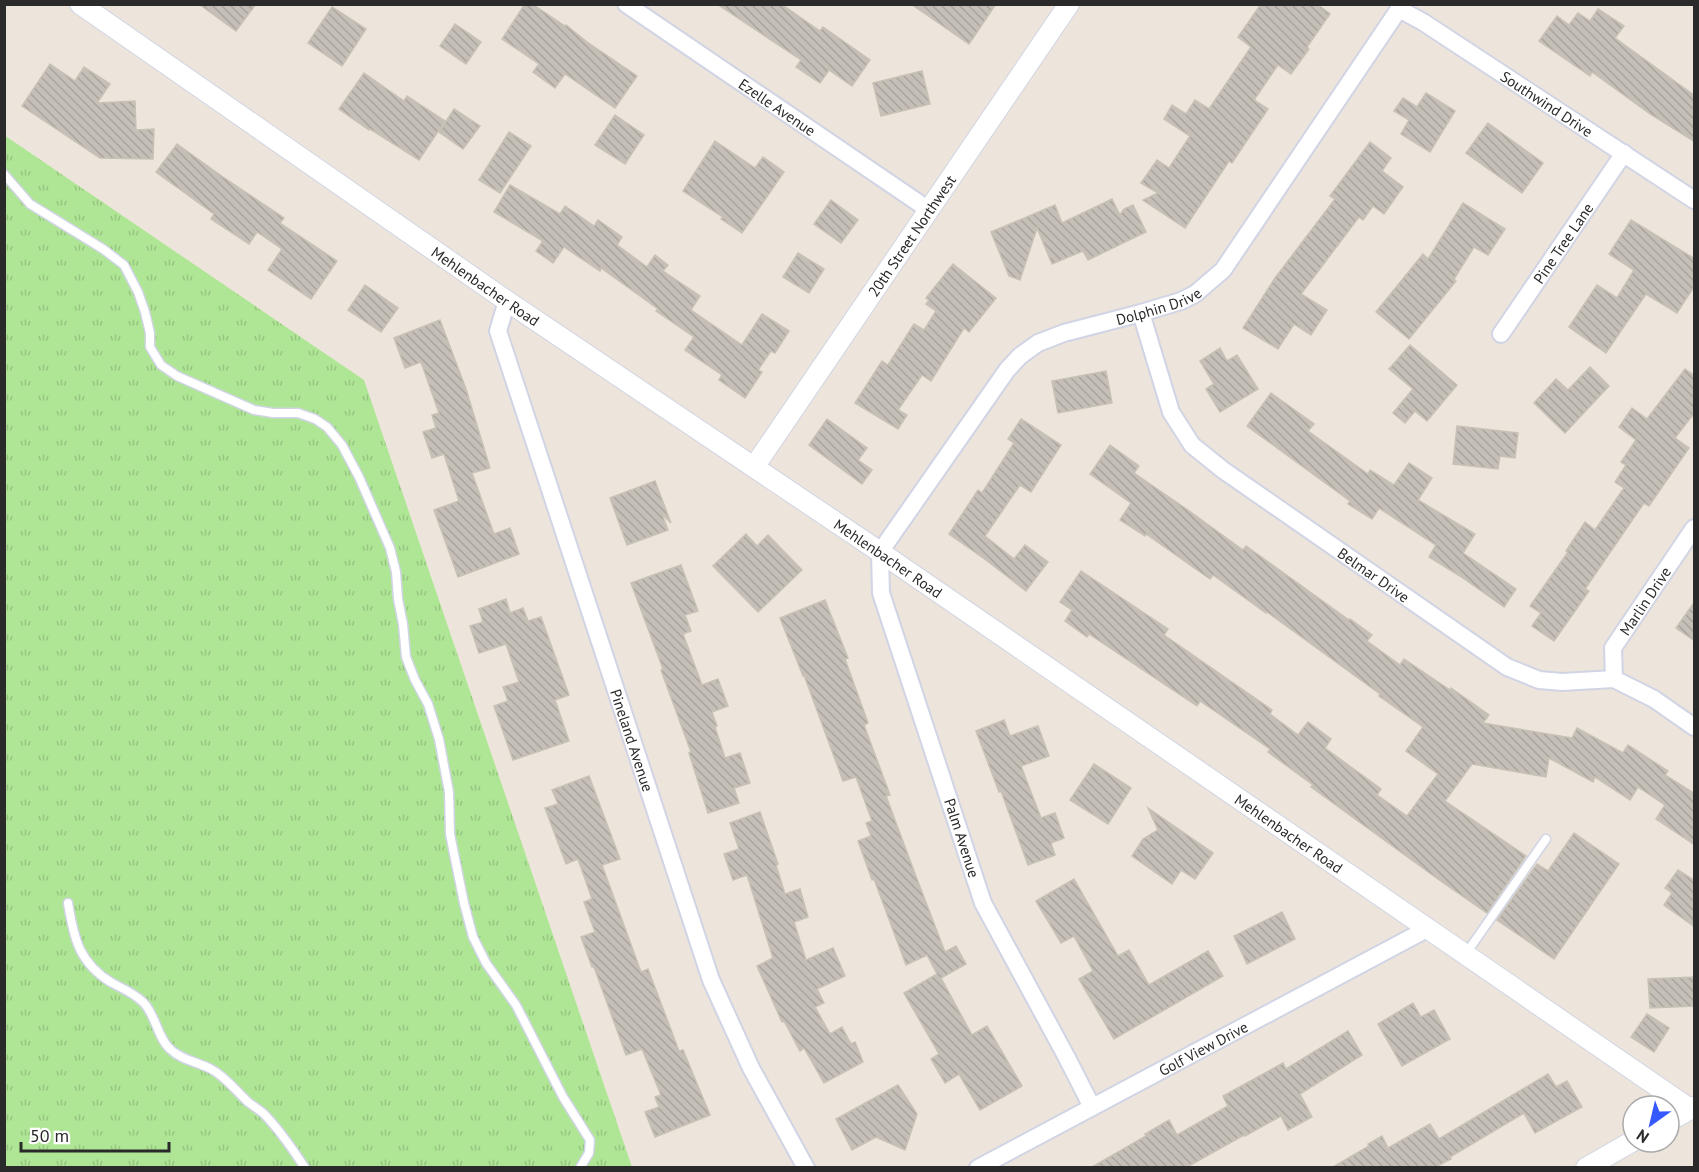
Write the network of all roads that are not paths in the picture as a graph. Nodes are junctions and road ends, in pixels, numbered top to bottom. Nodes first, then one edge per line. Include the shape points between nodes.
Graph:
1 (80, 4) edge
2 (626, 4) edge
3 (1069, 4) edge
4 (1400, 9) joint
5 (1623, 153) junction
6 (4, 174) edge
7 (1695, 200) edge
8 (929, 210) junction
9 (507, 301) junction
10 (1142, 314) junction
11 (1501, 334) dead end
12 (754, 466) junction
13 (1695, 528) edge
14 (880, 552) junction
15 (1614, 679) junction
16 (1695, 727) edge
17 (1546, 839) dead end
18 (68, 903) dead end
19 (1427, 929) junction
20 (1465, 955) junction
21 (1092, 1107) junction
22 (1693, 1109) edge
23 (1621, 1150) edge
24 (1609, 1160) edge
25 (305, 1167) edge
26 (580, 1167) edge
27 (806, 1167) edge
28 (978, 1167) edge
29 (1586, 1167) edge

1 - 9 street, Mehlenbacher Road
2 - 8 street, Ezelle Avenue
3 - 8 street, 20th Street Northwest
4 - 5 street, Southwind Drive
4 - 10 street, Dolphin Drive via 1223,270 1195,294
5 - 7 street, Southwind Drive
5 - 11 street, Pine Tree Lane
6 - 26 lane via 30,204 124,265 146,312 150,347 161,365 254,410 298,413 315,419 327,426 342,445 390,548 406,657 440,739 449,792 450,834 474,937 590,1140
8 - 12 street, 20th Street Northwest
9 - 12 street, Mehlenbacher Road
9 - 27 street, Pineland Avenue via 498,331 711,980 751,1068
10 - 14 street, Dolphin Drive via 1064,333 1038,343 1020,356
10 - 15 street, Belmar Drive via 1171,412 1192,445 1223,470 1507,667 1539,680
12 - 14 street, Mehlenbacher Road
13 - 15 street, Marlin Drive via 1613,648
14 - 19 street, Mehlenbacher Road
14 - 21 street, Palm Avenue via 881,593 983,903
15 - 16 street, Belmar Drive via 1654,699
17 - 20 lane
18 - 25 lane via 77,945 95,972 143,1001 169,1049 222,1077 262,1112
19 - 20 street, Mehlenbacher Road
19 - 21 street, Golf View Drive
20 - 22 street, Mehlenbacher Road
21 - 28 street, Golf View Drive
23 - 24 street
24 - 29 street

